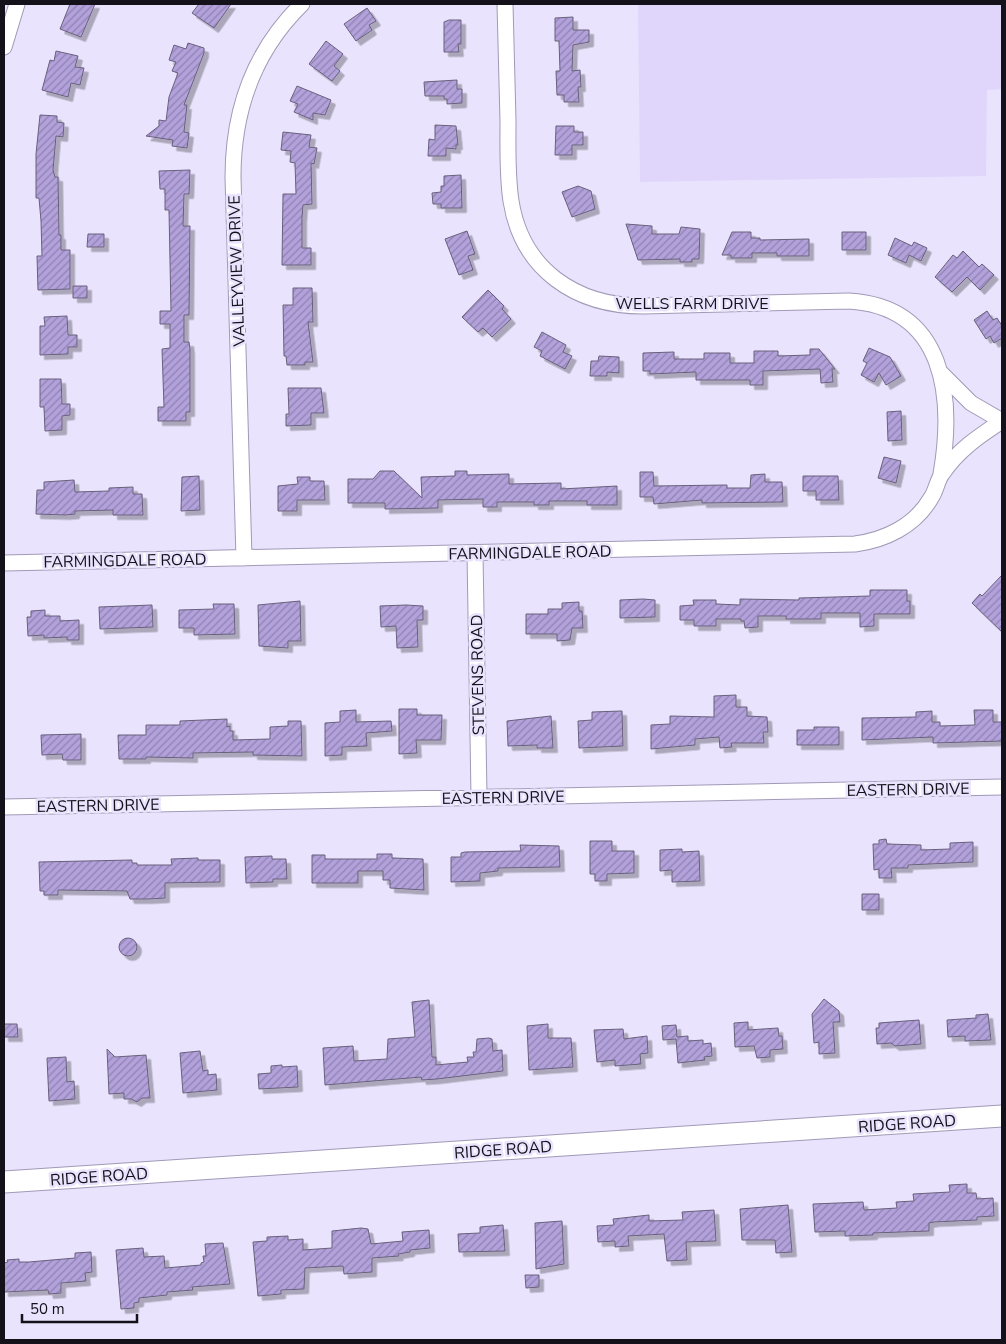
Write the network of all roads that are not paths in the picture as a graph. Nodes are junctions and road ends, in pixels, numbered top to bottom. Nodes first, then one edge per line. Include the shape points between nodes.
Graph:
1 (17, 4) edge
2 (302, 4) edge
3 (505, 4) edge
4 (4, 47) edge
5 (941, 373) junction
6 (1002, 421) edge
7 (940, 475) junction
8 (476, 553) junction
9 (244, 558) junction
10 (4, 563) edge
11 (1002, 787) edge
12 (479, 797) junction
13 (4, 807) edge
14 (1002, 1116) edge
15 (4, 1182) edge

1 - 4 street
2 - 9 street, VALLEYVIEW DRIVE via 270,42 254,69 242,101 235,143 233,176
3 - 5 street, WELLS FARM DRIVE via 511,202 525,243 548,273 582,295 620,305 843,301 875,305 897,315 920,333 933,350
5 - 6 street, WELLS FARM DRIVE via 971,403
5 - 7 street, WELLS FARM DRIVE via 945,427
6 - 7 street, FARMINGDALE ROAD via 967,444
7 - 8 street, FARMINGDALE ROAD via 929,502 912,520 886,537 861,543
8 - 9 street, FARMINGDALE ROAD
8 - 12 street, STEVENS ROAD
9 - 10 street, FARMINGDALE ROAD
11 - 12 street, EASTERN DRIVE
12 - 13 street, EASTERN DRIVE
14 - 15 street, RIDGE ROAD

